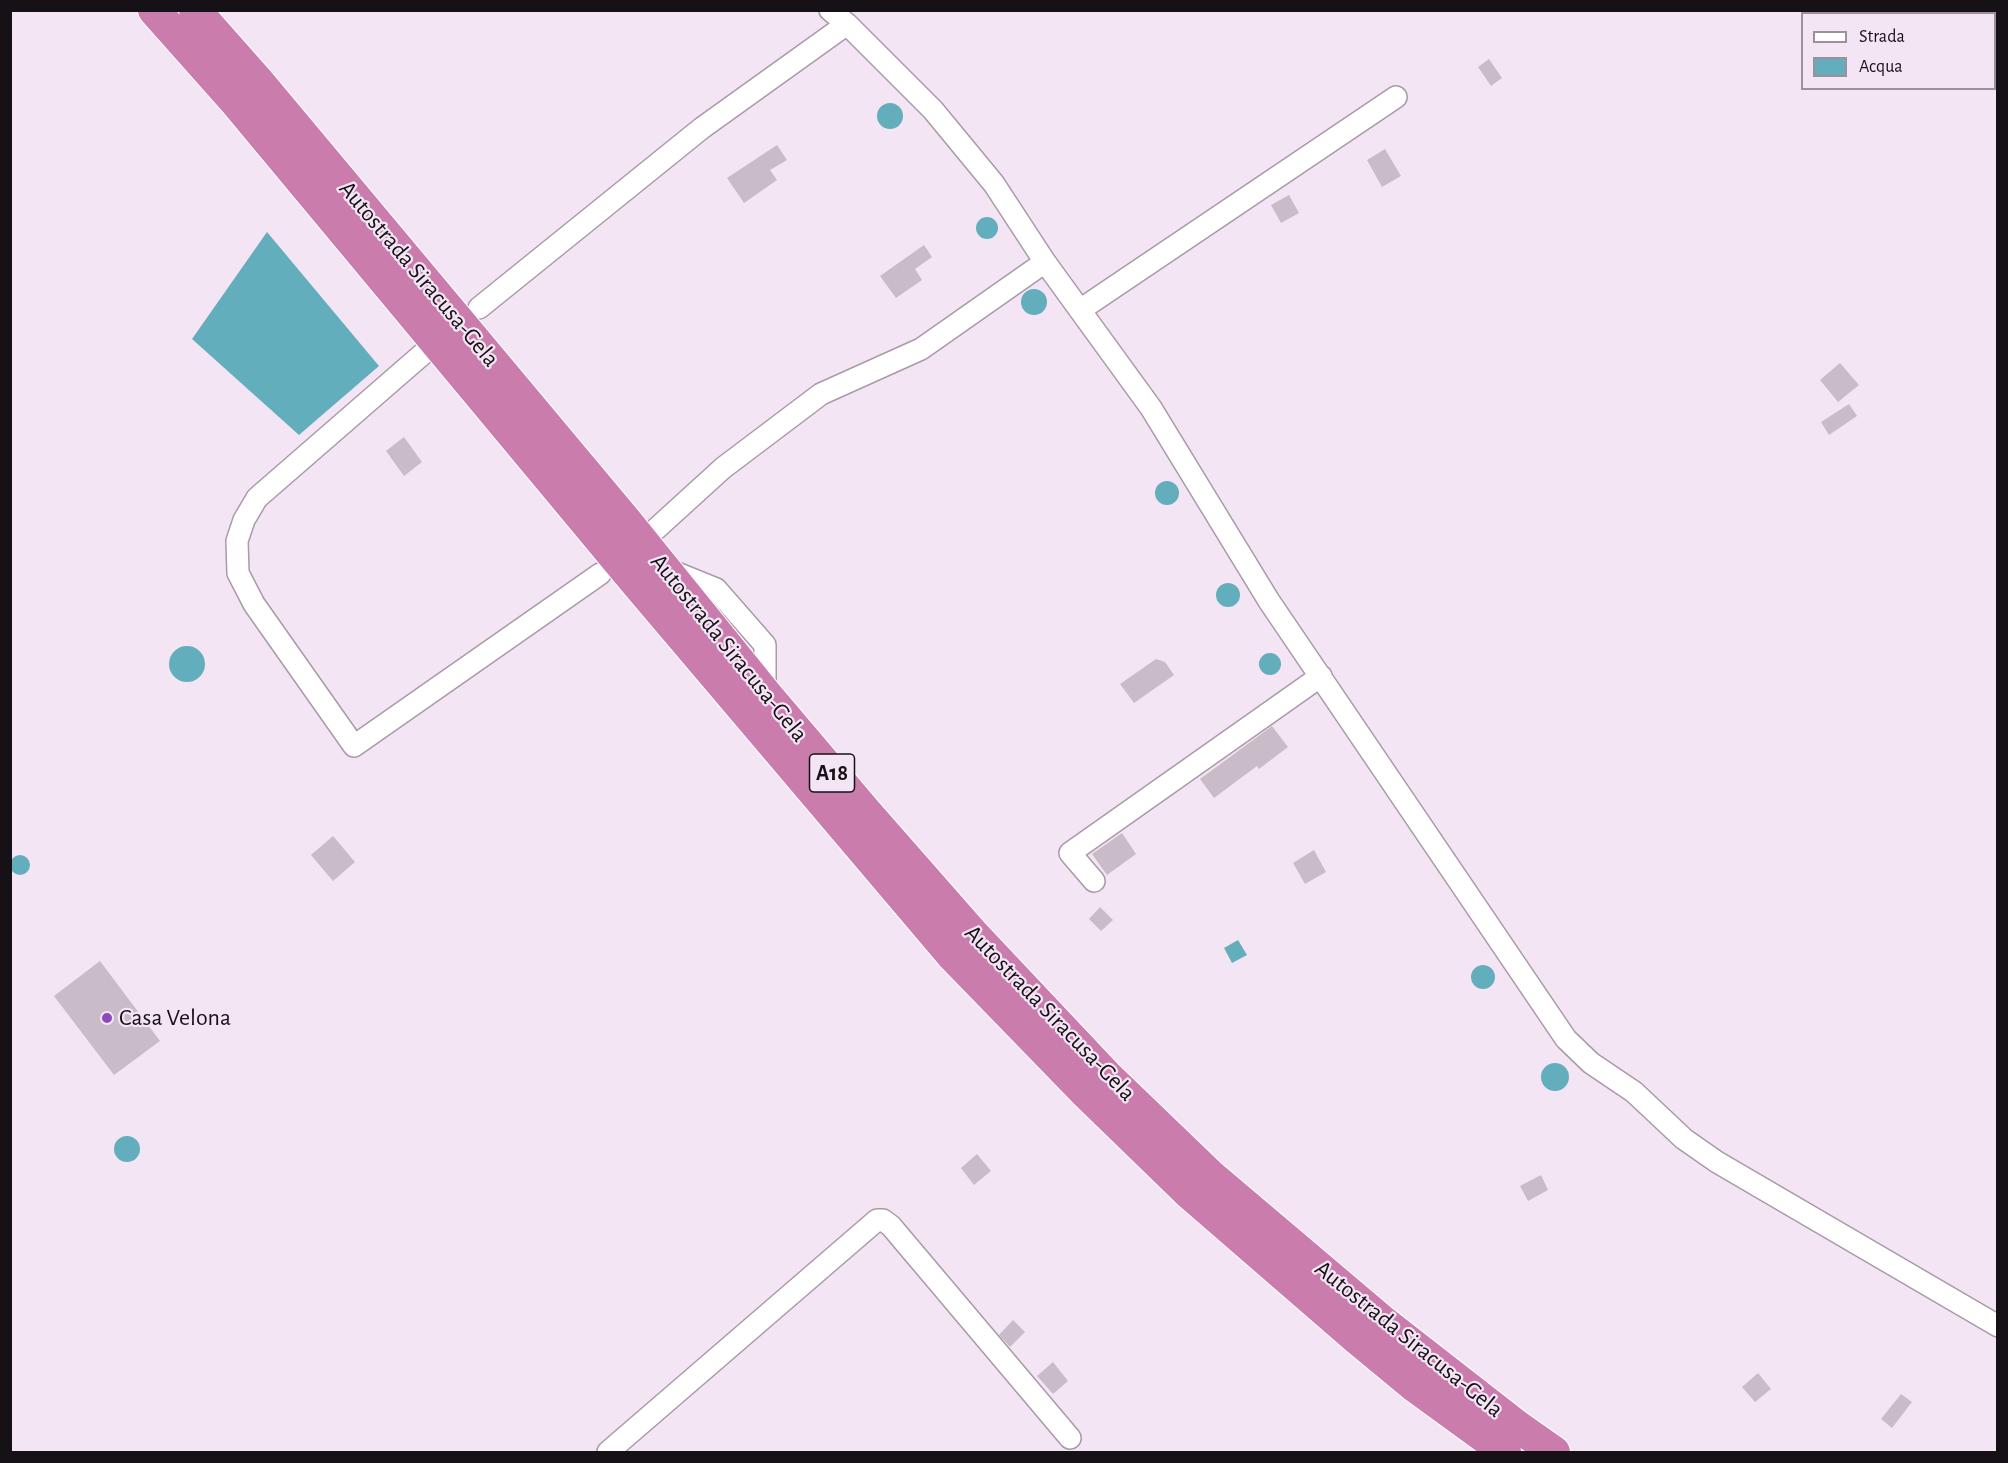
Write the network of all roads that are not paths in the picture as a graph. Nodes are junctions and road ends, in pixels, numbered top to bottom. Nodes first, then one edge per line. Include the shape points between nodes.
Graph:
1 (154, 10) edge
2 (195, 10) edge
3 (838, 17) edge
4 (1396, 97) dead end
5 (1045, 262) junction
6 (479, 308) dead end
7 (1080, 310) junction
8 (425, 352) dead end
9 (656, 529) dead end
10 (600, 574) dead end
11 (1321, 676) junction
12 (1094, 881) dead end
13 (1998, 1326) edge
14 (1070, 1438) dead end
15 (608, 1452) edge
16 (1505, 1452) edge
17 (1554, 1452) edge

1 - 16 highway, Autostrada Siracusa-Gela / A18 via 234,100 951,954 1190,1194 1413,1385
2 - 17 highway, Autostrada Siracusa-Gela / A18 via 765,693 974,935 1106,1075 1212,1176 1381,1320
3 - 5 street via 933,110 994,184
3 - 6 street
4 - 7 street
5 - 7 street
5 - 9 street via 921,349 820,394 723,468
7 - 11 street via 1151,408 1269,600
8 - 10 street via 256,498 237,541 238,573 254,604 354,746
11 - 12 street via 1070,853
11 - 13 street via 1566,1039 1591,1063 1634,1092 1684,1139 1717,1162
14 - 15 street via 891,1226 877,1220

